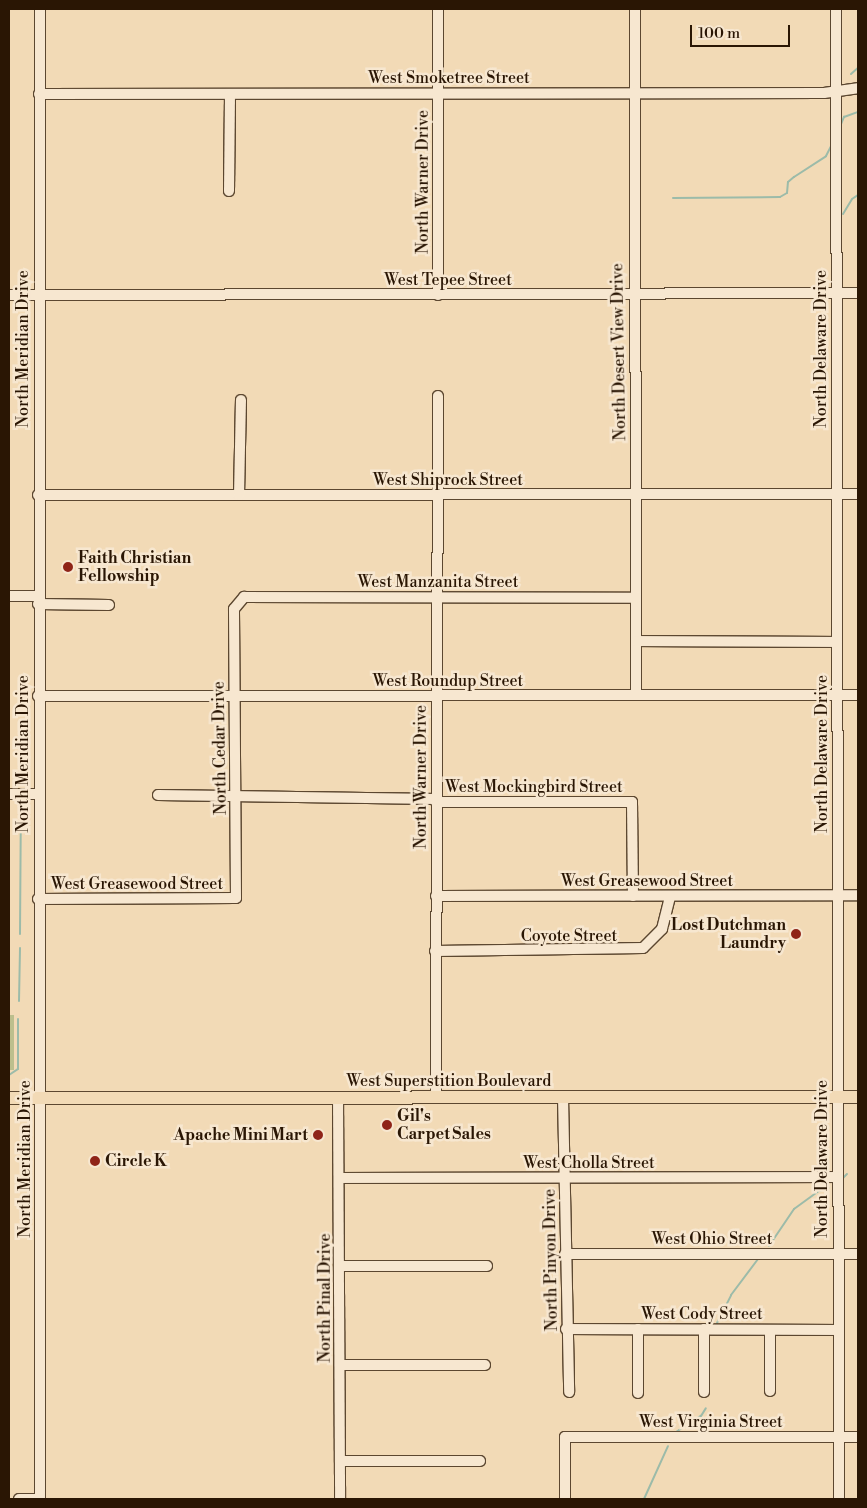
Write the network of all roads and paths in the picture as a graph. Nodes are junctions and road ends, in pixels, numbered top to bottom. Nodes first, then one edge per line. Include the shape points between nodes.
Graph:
1 (40, 9) edge
2 (438, 9) edge
3 (635, 9) edge
4 (836, 9) edge
5 (858, 88) edge
6 (836, 91) junction
7 (40, 94) junction
8 (230, 94) junction
9 (438, 94) junction
10 (634, 94) junction
11 (229, 190) dead end
12 (836, 293) junction
13 (858, 293) edge
14 (633, 294) junction
15 (9, 295) edge
16 (38, 295) junction
17 (438, 295) junction
18 (438, 396) dead end
19 (241, 400) dead end
20 (436, 494) junction
21 (636, 494) junction
22 (837, 494) junction
23 (858, 494) edge
24 (38, 495) junction
25 (239, 495) junction
26 (9, 596) edge
27 (436, 597) junction
28 (240, 598) joint
29 (636, 598) junction
30 (38, 600) junction
31 (109, 605) dead end
32 (636, 641) junction
33 (837, 642) junction
34 (837, 695) junction
35 (858, 695) edge
36 (38, 696) junction
37 (234, 696) junction
38 (435, 696) junction
39 (636, 696) junction
40 (9, 794) edge
41 (38, 794) junction
42 (158, 796) dead end
43 (235, 797) junction
44 (436, 800) junction
45 (837, 895) junction
46 (858, 895) edge
47 (436, 896) junction
48 (633, 896) junction
49 (670, 896) junction
50 (236, 898) joint
51 (38, 899) junction
52 (435, 951) junction
53 (338, 1097) junction
54 (436, 1097) junction
55 (563, 1097) junction
56 (837, 1097) junction
57 (858, 1097) edge
58 (9, 1098) edge
59 (40, 1098) junction
60 (340, 1178) junction
61 (564, 1178) junction
62 (838, 1178) junction
63 (565, 1254) junction
64 (838, 1254) junction
65 (858, 1254) edge
66 (340, 1266) junction
67 (487, 1266) dead end
68 (566, 1328) junction
69 (638, 1329) junction
70 (704, 1329) junction
71 (770, 1330) junction
72 (838, 1330) junction
73 (485, 1365) dead end
74 (340, 1366) junction
75 (570, 1392) dead end
76 (704, 1392) dead end
77 (770, 1392) dead end
78 (638, 1394) dead end
79 (838, 1437) junction
80 (858, 1437) edge
81 (340, 1461) junction
82 (480, 1461) dead end
83 (19, 1499) edge
84 (40, 1499) edge
85 (340, 1499) edge
86 (565, 1499) edge
87 (839, 1499) edge

1 - 7 street, North Meridian Drive
2 - 9 street, North Warner Drive
3 - 10 street, North Desert View Drive
4 - 6 street, North Delaware Drive
5 - 6 street, West Smoketree Street
6 - 10 street, West Smoketree Street
6 - 12 street, North Delaware Drive
7 - 8 street, West Smoketree Street
7 - 16 street, North Meridian Drive
8 - 9 street, West Smoketree Street
8 - 11 street
9 - 10 street, West Smoketree Street
9 - 17 street, North Warner Drive
10 - 14 street, North Desert View Drive
12 - 13 street, West Tepee Street
12 - 14 street, West Tepee Street
12 - 22 street, North Delaware Drive
14 - 17 street, West Tepee Street
14 - 21 street, North Desert View Drive
15 - 16 street, West Tepee Street
16 - 17 street, West Tepee Street
16 - 24 street, North Meridian Drive
18 - 20 street, North Warner Drive
19 - 25 street
20 - 21 street, West Shiprock Street
20 - 25 street, West Shiprock Street
20 - 27 street, North Warner Drive
21 - 22 street, West Shiprock Street
21 - 29 street, North Desert View Drive
22 - 23 street, West Shiprock Street
22 - 33 street, North Delaware Drive
24 - 25 street, West Shiprock Street
24 - 30 street, North Meridian Drive
26 - 30 street
27 - 28 street, West Manzanita Street
27 - 29 street, West Manzanita Street
27 - 38 street, North Warner Drive
28 - 37 street, North Cedar Drive via 234,609
29 - 32 street, North Desert View Drive
30 - 31 street
30 - 36 street, North Meridian Drive
32 - 33 street
32 - 39 street, North Desert View Drive
33 - 34 street, North Delaware Drive
34 - 35 street, West Roundup Street
34 - 39 street, West Roundup Street
34 - 45 street, North Delaware Drive
36 - 37 street, West Roundup Street
36 - 41 street, North Meridian Drive
37 - 38 street, West Roundup Street
37 - 43 street, North Cedar Drive
38 - 39 street, West Roundup Street
38 - 44 street, North Warner Drive
40 - 41 street
41 - 51 street, North Meridian Drive
42 - 43 street, West Mockingbird Street
43 - 44 street, West Mockingbird Street
43 - 50 street, North Cedar Drive
44 - 47 street, North Warner Drive
44 - 48 street, West Mockingbird Street via 632,802
45 - 46 street, West Greasewood Street
45 - 49 street, West Greasewood Street
45 - 56 street, North Delaware Drive
47 - 48 street, West Greasewood Street
47 - 52 street, North Warner Drive
48 - 49 street, West Greasewood Street
49 - 52 street, Coyote Street via 662,929 643,948
50 - 51 street, West Greasewood Street
51 - 59 street, North Meridian Drive
52 - 54 street, North Warner Drive
53 - 54 main road, West Superstition Boulevard
53 - 59 main road, West Superstition Boulevard
53 - 60 street, North Pinal Drive
54 - 55 main road, West Superstition Boulevard
55 - 56 main road, West Superstition Boulevard
55 - 61 street, North Pinyon Drive
56 - 57 main road, West Superstition Boulevard
56 - 62 street, North Delaware Drive
58 - 59 main road, West Superstition Boulevard
59 - 84 street, North Meridian Drive
60 - 61 street, West Cholla Street
60 - 66 street, North Pinal Drive
61 - 62 street, West Cholla Street
61 - 63 street, North Pinyon Drive
62 - 64 street, North Delaware Drive
63 - 64 street, West Ohio Street
63 - 68 street, North Pinyon Drive
64 - 65 street, West Ohio Street
64 - 72 street, North Delaware Drive
66 - 67 street
66 - 74 street, North Pinal Drive
68 - 69 street, West Cody Street
68 - 75 street, North Pinyon Drive via 570,1351
69 - 70 street, West Cody Street
69 - 78 street
70 - 71 street, West Cody Street
70 - 76 street
71 - 72 street, West Cody Street
71 - 77 street
72 - 79 street, North Delaware Drive
73 - 74 street
74 - 81 street, North Pinal Drive
79 - 80 street, West Virginia Street
79 - 86 street, West Virginia Street via 565,1437
79 - 87 street, North Delaware Drive
81 - 82 street
81 - 85 street, North Pinal Drive
83 - 84 street

